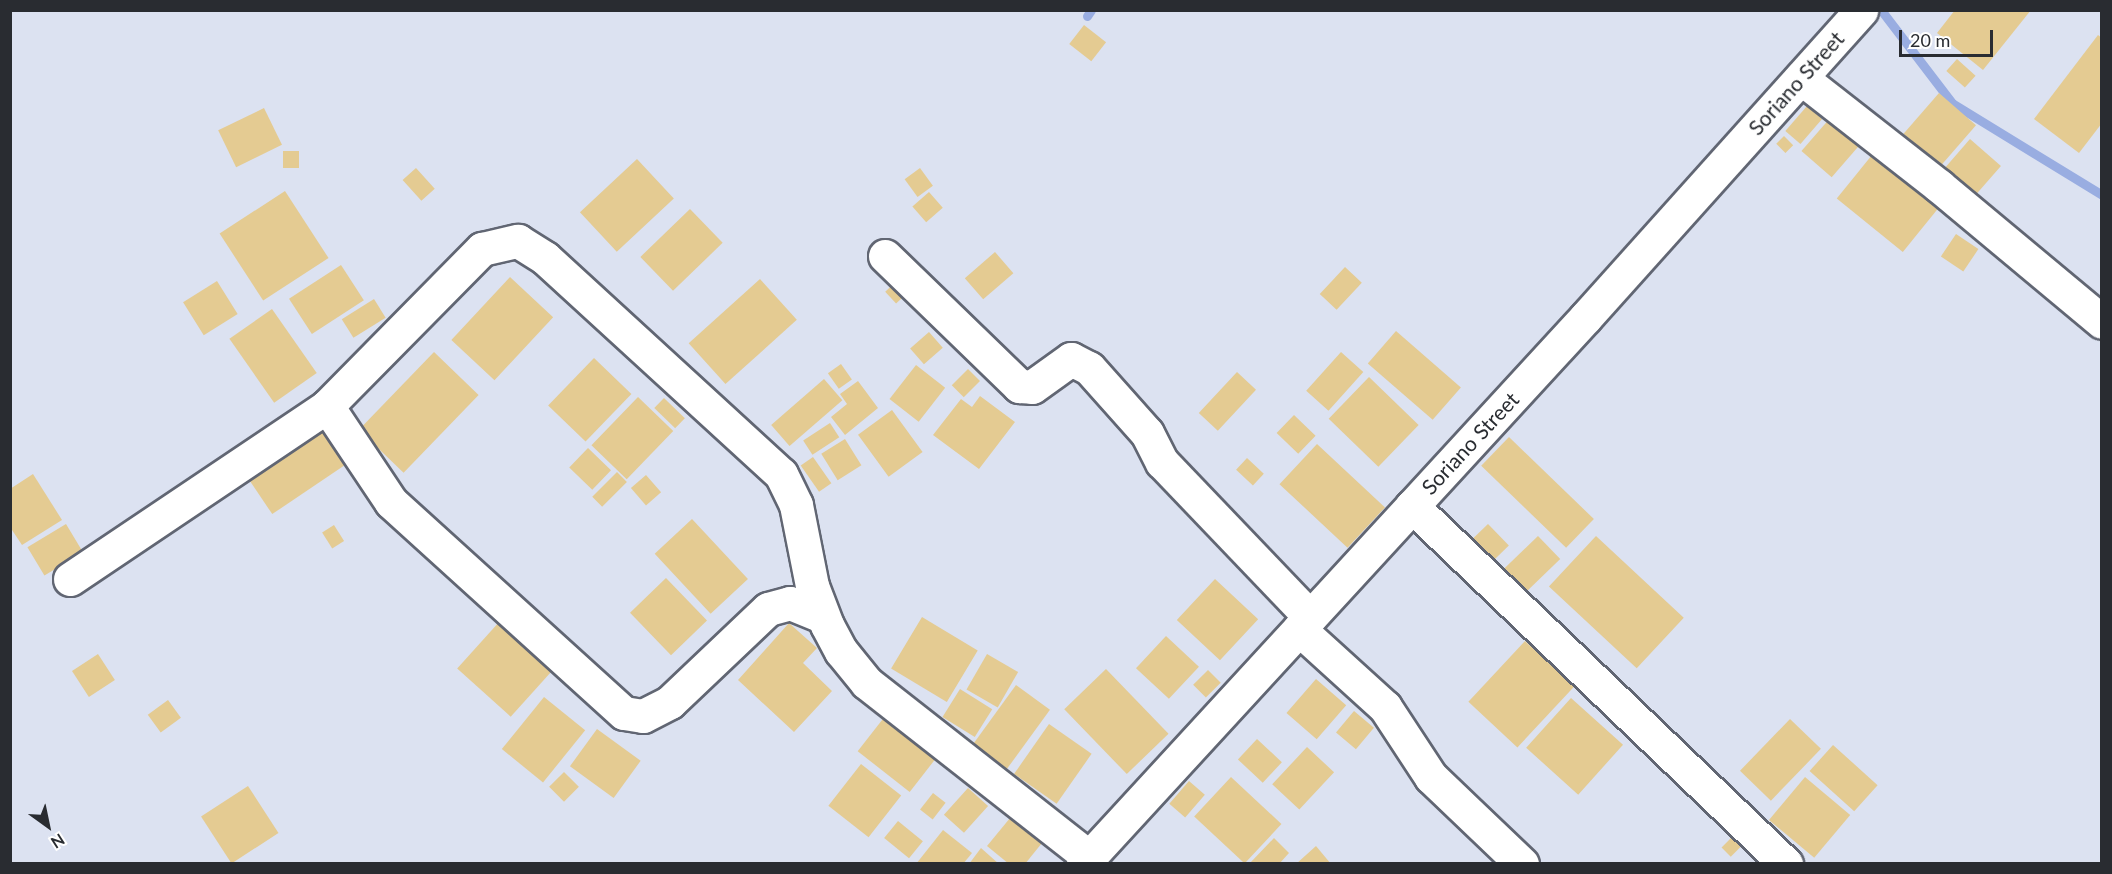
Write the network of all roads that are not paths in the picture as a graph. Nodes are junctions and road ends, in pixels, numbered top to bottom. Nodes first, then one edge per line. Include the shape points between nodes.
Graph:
1 (1857, 15) edge
2 (1801, 78) junction
3 (885, 256) dead end
4 (2102, 322) edge
5 (327, 406) junction
6 (1412, 506) junction
7 (70, 579) dead end
8 (823, 616) junction
9 (1304, 623) junction
10 (1086, 860) edge
11 (1522, 864) edge
12 (1786, 864) edge

1 - 2 street, Soriano Street
2 - 4 street via 1939,186
2 - 6 street, Soriano Street
3 - 9 street via 1019,386 1032,387 1071,359 1089,368 1147,433 1162,462
5 - 7 street
5 - 8 street via 391,502 624,713 643,716 670,702 768,609 790,603
5 - 8 street via 482,249 507,241 526,244 781,474 796,505 812,586
6 - 9 street, Soriano Street
6 - 12 street
8 - 10 street via 841,651 867,683
9 - 10 street, Soriano Street
9 - 11 street via 1385,707 1431,777

